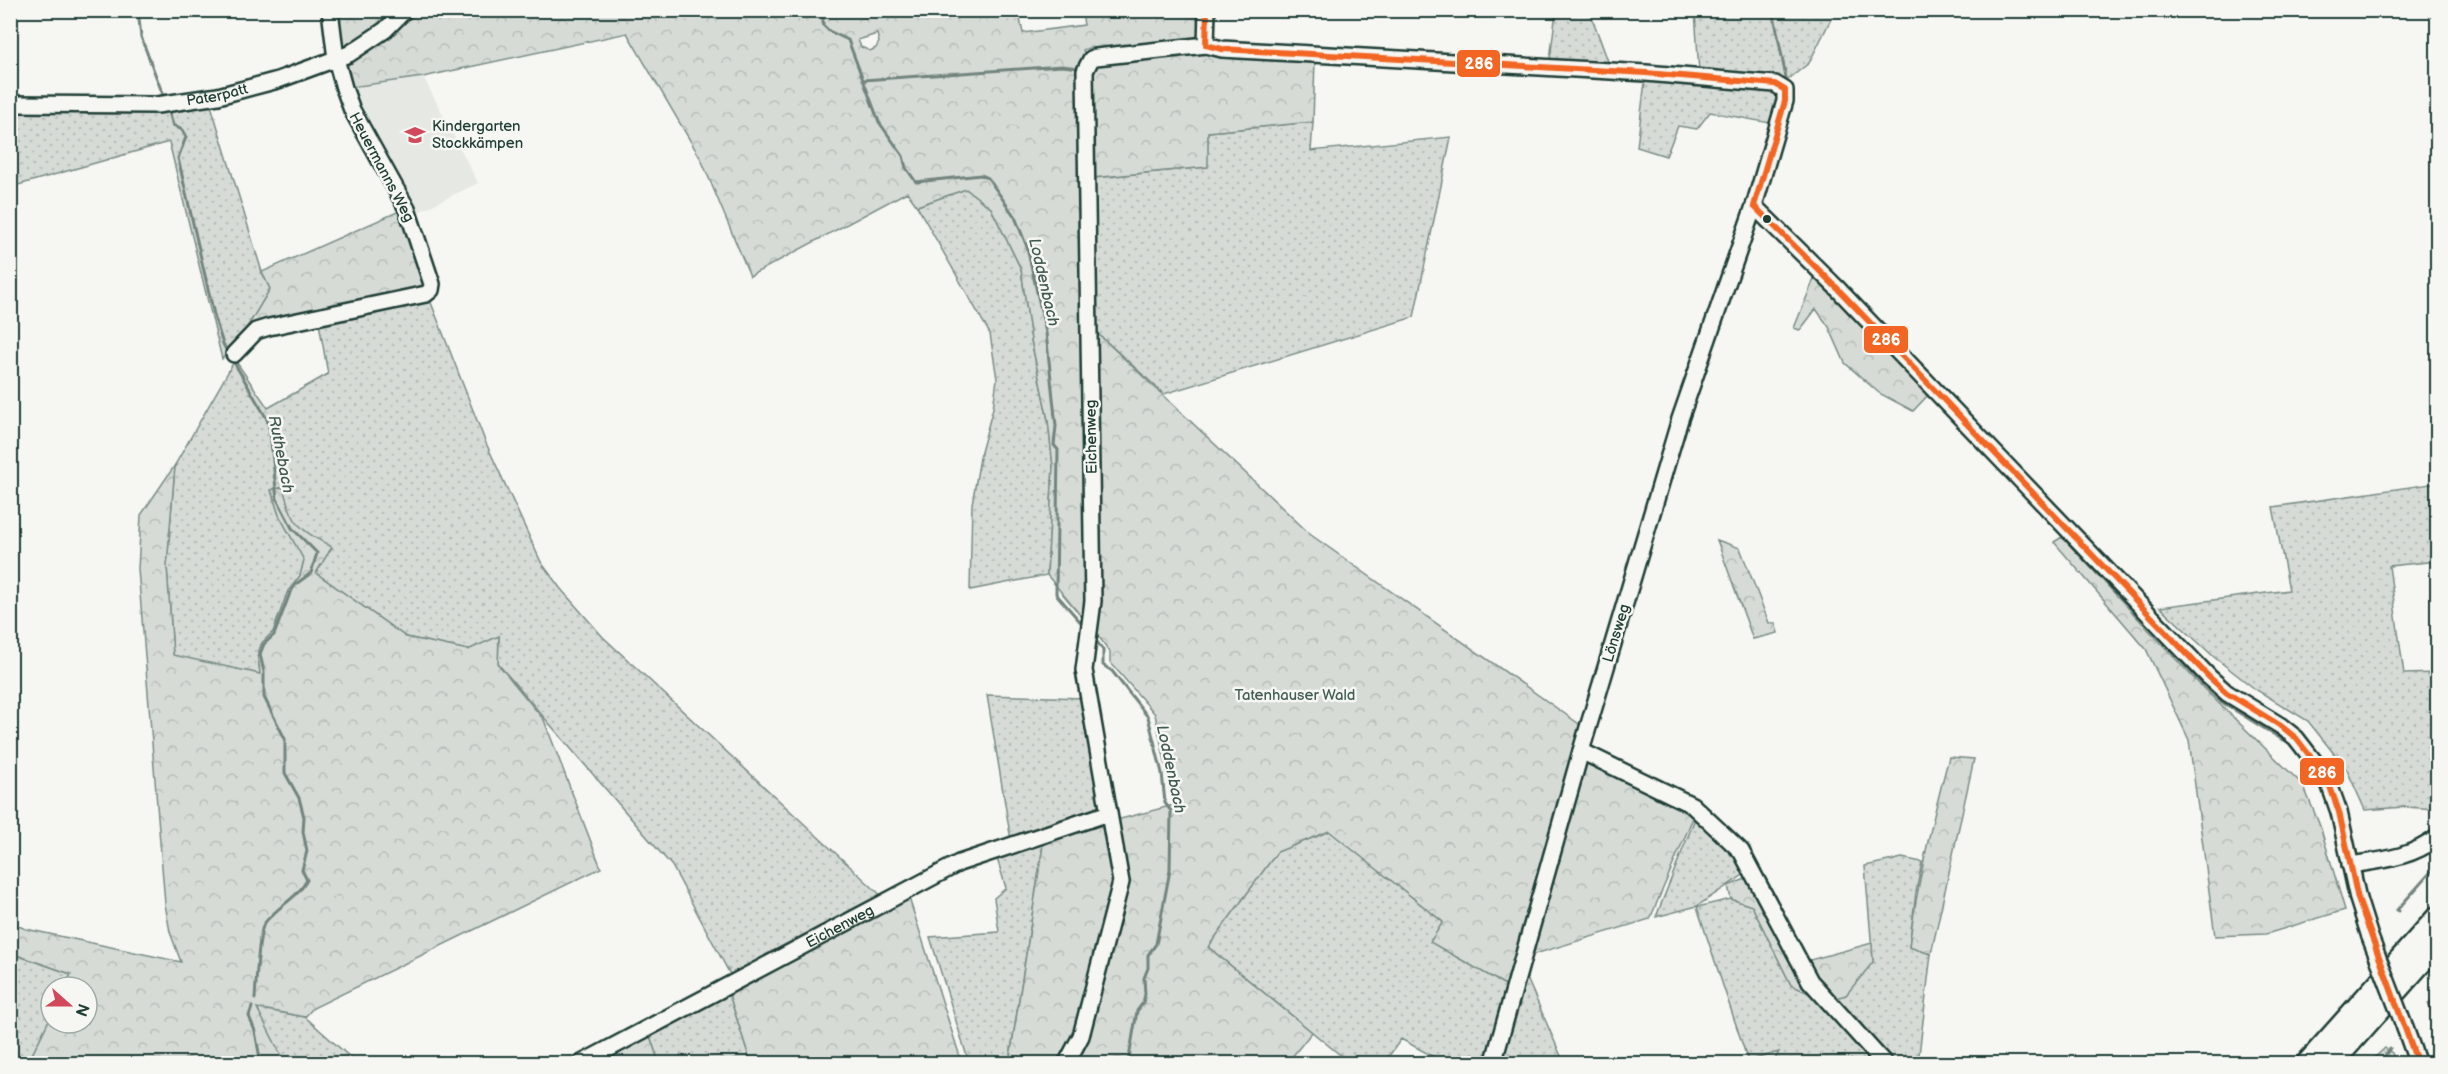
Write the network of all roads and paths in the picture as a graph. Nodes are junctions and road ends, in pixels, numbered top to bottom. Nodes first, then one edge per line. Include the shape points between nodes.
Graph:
1 (330, 10) edge
2 (405, 10) edge
3 (1206, 10) edge
4 (1206, 45) junction
5 (336, 59) junction
6 (10, 104) edge
7 (1754, 206) junction
8 (234, 354) dead end
9 (1581, 752) junction
10 (1108, 813) junction
11 (2438, 837) edge
12 (2350, 864) junction
13 (2438, 917) edge
14 (2438, 943) edge
15 (580, 1064) edge
16 (1066, 1064) edge
17 (1493, 1064) edge
18 (1885, 1064) edge
19 (2307, 1064) edge
20 (2331, 1064) edge
21 (2418, 1064) edge

1 - 5 street, Heuermanns Weg
2 - 5 street, Paterpatt via 385,30
3 - 4 street
4 - 7 street, Lönsweg via 1775,84 1785,90 1785,101
4 - 10 street, Eichenweg via 1091,59 1085,71 1093,602 1084,670
5 - 6 street, Paterpatt via 279,80 218,96 165,104
5 - 8 street, Heuermanns Weg via 352,110 407,209 431,290 268,327 256,331
7 - 9 street, Lönsweg via 1680,420
7 - 12 street via 2209,676 2227,693 2281,726 2307,751 2334,795
9 - 17 street, Lönsweg
9 - 18 street via 1692,805 1741,851 1810,981
10 - 15 street, Eichenweg via 959,863
10 - 16 street, Eichenweg via 1121,882 1081,1036
11 - 12 street via 2409,855
12 - 21 street, bridge via 2370,937
13 - 19 highway
14 - 20 highway

